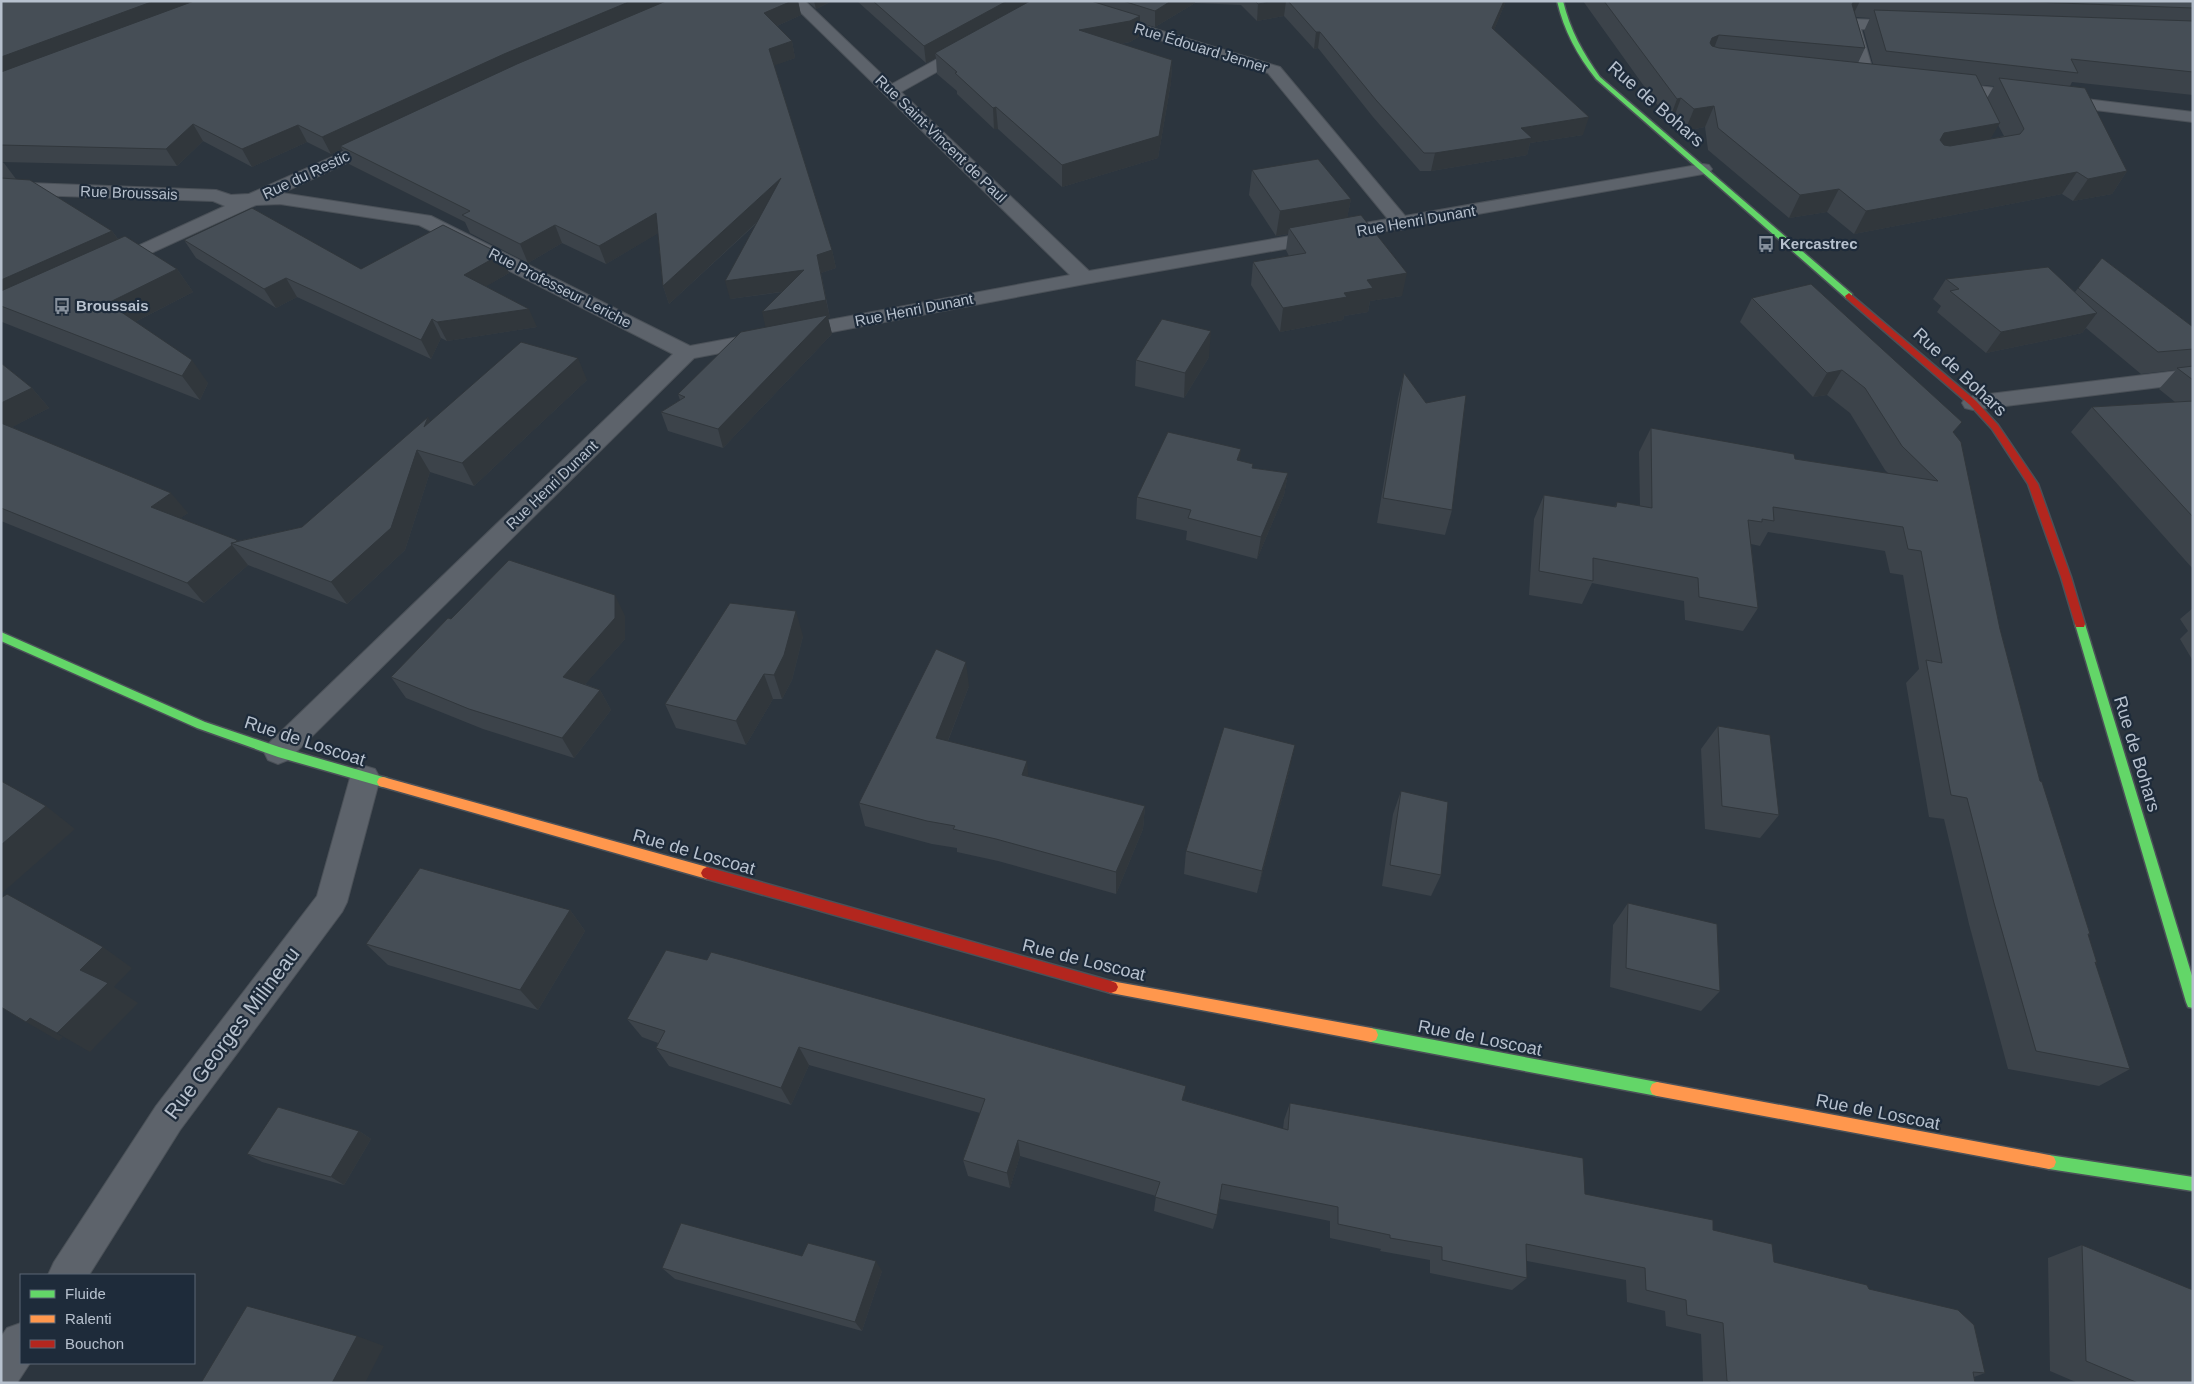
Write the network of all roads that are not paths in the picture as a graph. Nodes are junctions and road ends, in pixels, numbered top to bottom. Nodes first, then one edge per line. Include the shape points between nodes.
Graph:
1 (796, 1) edge
2 (1560, 1) edge
3 (1088, 14) edge
4 (1920, 27) edge
5 (984, 40) edge
6 (1847, 76) edge
7 (1867, 78) junction
8 (1886, 80) edge
9 (1933, 86) edge
10 (1971, 90) junction
11 (890, 91) junction
12 (1979, 107) edge
13 (2193, 117) edge
14 (391, 135) edge
15 (1703, 169) junction
16 (1, 188) edge
17 (255, 199) junction
18 (1402, 224) junction
19 (96, 273) edge
20 (1085, 278) junction
21 (687, 353) junction
22 (2193, 376) edge
23 (1973, 403) junction
24 (1, 636) edge
25 (278, 752) junction
26 (365, 778) junction
27 (2193, 1002) edge
28 (2193, 1184) edge
29 (68, 1274) edge
30 (20, 1343) edge
31 (1, 1371) edge

1 - 11 street, Rue Saint-Vincent de Paul
2 - 15 main road, Rue de Bohars via 1572,44 1598,78
3 - 18 street, Rue Édouard Jenner via 1274,70
4 - 7 street via 1852,24
5 - 11 street
6 - 7 street
7 - 8 street
9 - 10 street
10 - 12 street
10 - 13 street
11 - 20 street, Rue Saint-Vincent de Paul
14 - 17 street, Rue du Restic
15 - 18 street, Rue Henri Dunant
15 - 23 main road, Rue de Bohars
16 - 17 street, Rue Broussais via 216,196 229,201
17 - 19 street, Rue du Restic
17 - 21 street, Rue Professeur Leriche via 280,198 424,220
18 - 20 street, Rue Henri Dunant
20 - 21 street, Rue Henri Dunant
21 - 25 street, Rue Henri Dunant
22 - 23 street
23 - 27 main road, Rue de Bohars via 1996,427 2033,484 2066,577
24 - 25 main road, Rue de Loscoat via 201,726
25 - 26 main road, Rue de Loscoat
26 - 28 main road, Rue de Loscoat via 1106,986 2068,1165
26 - 29 street, Rue Georges Milineau via 332,902 168,1118
30 - 31 street

